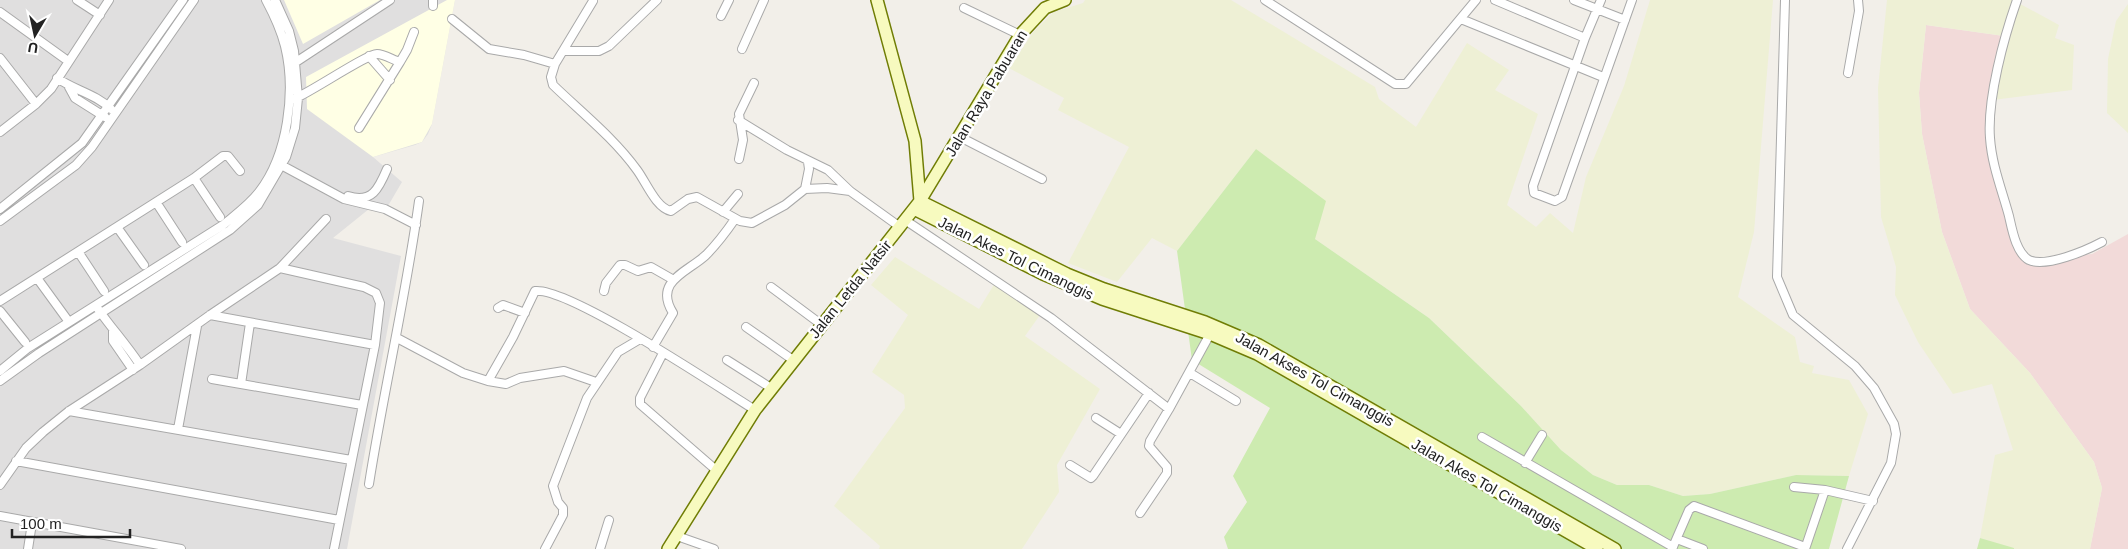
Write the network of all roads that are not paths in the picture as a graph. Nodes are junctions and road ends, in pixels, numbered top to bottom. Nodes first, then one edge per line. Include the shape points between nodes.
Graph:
1 (77, 0) edge
2 (109, 0) edge
3 (183, 0) edge
4 (194, 0) edge
5 (266, 0) edge
6 (275, 0) edge
7 (390, 0) edge
8 (657, 0) edge
9 (729, 0) edge
10 (764, 0) edge
11 (877, 0) edge
12 (1065, 0) edge
13 (1264, 0) edge
14 (1476, 0) edge
15 (1495, 0) edge
16 (1574, 0) edge
17 (1601, 0) edge
18 (1632, 0) edge
19 (1785, 0) edge
20 (1858, 0) edge
21 (2017, 0) edge
22 (593, 1) edge
23 (964, 8) dead end
24 (1597, 9) junction
25 (0, 12) edge
26 (100, 14) junction
27 (721, 16) dead end
28 (1461, 19) junction
29 (452, 20) dead end
30 (1625, 20) junction
31 (414, 32) dead end
32 (1020, 35) junction
33 (1586, 38) junction
34 (742, 49) dead end
35 (564, 51) junction
36 (369, 56) junction
37 (0, 58) edge
38 (68, 61) junction
39 (296, 62) junction
40 (400, 62) junction
41 (555, 64) junction
42 (1576, 66) junction
43 (1848, 73) dead end
44 (1603, 77) junction
45 (57, 78) junction
46 (390, 80) junction
47 (754, 83) dead end
48 (69, 87) junction
49 (298, 98) junction
50 (289, 101) junction
51 (36, 104) junction
52 (108, 106) junction
53 (115, 113) junction
54 (101, 115) junction
55 (738, 120) junction
56 (110, 121) junction
57 (359, 128) dead end
58 (0, 132) edge
59 (960, 137) junction
60 (739, 159) dead end
61 (808, 162) junction
62 (284, 163) junction
63 (388, 169) dead end
64 (240, 171) dead end
65 (194, 178) junction
66 (1042, 179) dead end
67 (805, 189) junction
68 (850, 191) junction
69 (738, 194) dead end
70 (419, 201) dead end
71 (156, 202) junction
72 (917, 205) junction
73 (0, 209) edge
74 (723, 212) junction
75 (220, 217) dead end
76 (326, 219) dead end
77 (735, 219) junction
78 (0, 221) edge
79 (903, 224) junction
80 (416, 225) junction
81 (117, 226) junction
82 (182, 242) dead end
83 (2102, 242) dead end
84 (79, 253) junction
85 (144, 265) dead end
86 (280, 268) junction
87 (37, 278) junction
88 (672, 279) junction
89 (771, 288) dead end
90 (104, 291) dead end
91 (604, 291) dead end
92 (0, 301) edge
93 (95, 304) junction
94 (498, 308) dead end
95 (0, 311) edge
96 (101, 312) junction
97 (526, 313) junction
98 (210, 315) junction
99 (69, 322) junction
100 (250, 323) junction
101 (822, 325) junction
102 (197, 326) junction
103 (746, 327) dead end
104 (113, 332) junction
105 (1210, 334) junction
106 (396, 338) junction
107 (640, 339) junction
108 (25, 342) dead end
109 (375, 345) junction
110 (653, 347) junction
111 (663, 353) junction
112 (727, 360) dead end
113 (793, 360) junction
114 (140, 365) junction
115 (133, 370) junction
116 (0, 371) edge
117 (1190, 373) junction
118 (212, 379) dead end
119 (0, 381) edge
120 (488, 381) junction
121 (596, 382) junction
122 (241, 384) junction
123 (771, 388) junction
124 (1149, 393) junction
125 (1236, 401) dead end
126 (362, 405) junction
127 (1169, 409) junction
128 (755, 410) junction
129 (69, 411) junction
130 (1096, 418) dead end
131 (178, 429) junction
132 (1121, 434) junction
133 (1542, 435) dead end
134 (1482, 437) dead end
135 (351, 460) junction
136 (16, 461) junction
137 (1525, 462) junction
138 (1070, 465) dead end
139 (716, 470) junction
140 (369, 484) dead end
141 (0, 485) edge
142 (1794, 487) dead end
143 (1825, 490) junction
144 (1873, 501) junction
145 (1140, 513) dead end
146 (0, 516) edge
147 (339, 520) junction
148 (609, 520) dead end
149 (32, 523) junction
150 (678, 536) junction
151 (1677, 539) junction
152 (1673, 548) edge
153 (1805, 548) edge
154 (28, 549) edge
155 (181, 549) edge
156 (334, 549) edge
157 (545, 549) edge
158 (600, 549) edge
159 (668, 549) edge
160 (714, 549) edge
161 (1597, 549) edge
162 (1615, 549) edge
163 (1703, 549) edge
164 (1847, 549) edge

1 - 26 street
2 - 26 street
3 - 52 street
4 - 53 street
5 - 50 street via 285,45
6 - 39 street via 289,30
7 - 39 street
8 - 35 street via 609,46 599,51
9 - 27 street
10 - 34 street
11 - 72 main road via 915,141
12 - 32 main road, Jalan Raya Pabuaran via 1040,12
13 - 28 street via 1401,86
14 - 28 street
15 - 33 street
16 - 24 street
17 - 24 street
18 - 30 street
19 - 144 street via 1777,277 1793,315 1855,366 1874,388 1894,424 1896,434 1891,463
20 - 43 street via 1859,12
21 - 83 street via 1995,86 1990,136 1996,175 2017,244 2027,259 2033,261 2056,260
22 - 35 street
23 - 32 street
24 - 30 street
24 - 33 street
25 - 38 street
26 - 38 street
28 - 42 street
29 - 41 street via 489,49
30 - 44 street
31 - 40 street
32 - 59 main road, Jalan Raya Pabuaran
33 - 42 street
35 - 41 street
36 - 40 street via 380,54
36 - 46 street
36 - 49 street
37 - 51 street
38 - 45 street
39 - 49 street
40 - 46 street
41 - 74 street via 551,77 553,85 631,161 662,206 671,211 688,198 697,198
42 - 44 street
42 - 44 street via 1533,186 1534,193 1555,201 1562,197
45 - 48 street
45 - 51 street
46 - 57 street
47 - 55 street
48 - 52 street via 81,89
48 - 54 street via 75,98
49 - 50 street
49 - 62 street via 295,128
50 - 93 street via 283,141 267,181 251,202 222,225
51 - 58 street
52 - 53 street
52 - 54 street
53 - 56 street
54 - 56 street
54 - 73 street via 82,143 67,157
55 - 60 street via 743,140
55 - 61 street
56 - 78 street via 76,165
59 - 66 street
59 - 72 main road, Jalan Raya Pabuaran
61 - 67 street
61 - 68 street via 828,170
62 - 63 street via 341,192 361,198 378,190
62 - 80 street via 344,200 385,209
62 - 96 street via 258,205 235,226
64 - 65 street via 226,155
65 - 71 street
65 - 75 street
67 - 68 street
67 - 77 street via 752,223
68 - 79 street
69 - 74 street
70 - 80 street
71 - 81 street
71 - 82 street
72 - 79 main road, Jalan Letda Natsir
72 - 105 main road, Jalan Akes Tol Cimanggis via 1060,281 1102,299
72 - 162 main road, Jalan Akses Tol Cimanggis via 1104,289 1260,344
74 - 77 street
76 - 86 street
77 - 88 street via 704,257
79 - 101 main road, Jalan Letda Natsir
79 - 124 street via 1051,318
80 - 106 street
81 - 84 street
81 - 85 street
84 - 87 street
84 - 90 street
86 - 98 street
86 - 109 street via 364,286 376,293 380,303
87 - 92 street
87 - 99 street
88 - 91 street via 651,267 638,271 620,265 609,278
88 - 110 street via 668,306 673,313
89 - 101 street
93 - 96 street
93 - 99 street
94 - 97 street via 510,306
95 - 108 street
96 - 104 street
96 - 119 street
97 - 107 street via 535,291 544,290 589,310
97 - 120 street
98 - 100 street
98 - 102 street
99 - 116 street via 28,348
100 - 109 street
100 - 122 street
101 - 113 main road, Jalan Letda Natsir
102 - 114 street
102 - 131 street
103 - 113 street
104 - 114 street via 121,337
104 - 115 street via 113,341
105 - 117 street
105 - 161 main road, Jalan Akes Tol Cimanggis via 1258,354
106 - 120 street via 463,373
106 - 140 street
107 - 110 street
107 - 121 street via 618,352
109 - 126 street
110 - 111 street
111 - 128 street
111 - 139 street via 640,404
112 - 123 street
113 - 123 main road, Jalan Letda Natsir
114 - 115 street
115 - 129 street
117 - 125 street
117 - 127 street
118 - 122 street
120 - 121 street via 506,384 520,378 564,371
121 - 157 street via 586,398 552,486 563,515
122 - 126 street
123 - 128 main road, Jalan Letda Natsir
124 - 127 street
124 - 132 street
126 - 135 street
127 - 145 street via 1149,446 1167,467 1167,473
128 - 139 main road, Jalan Letda Natsir
129 - 131 street
129 - 136 street via 33,440
130 - 132 street
131 - 135 street
132 - 138 street via 1091,478
133 - 137 street
134 - 137 street
135 - 147 street
136 - 141 street
136 - 147 street
137 - 152 street
139 - 150 main road, Jalan Letda Natsir
142 - 143 street
143 - 144 street
143 - 153 street
144 - 164 street
146 - 149 street
147 - 156 street
148 - 158 street
149 - 154 street
149 - 155 street
150 - 159 main road, Jalan Letda Natsir
150 - 160 street
151 - 152 street
151 - 153 street via 1689,510 1694,506
151 - 163 street

